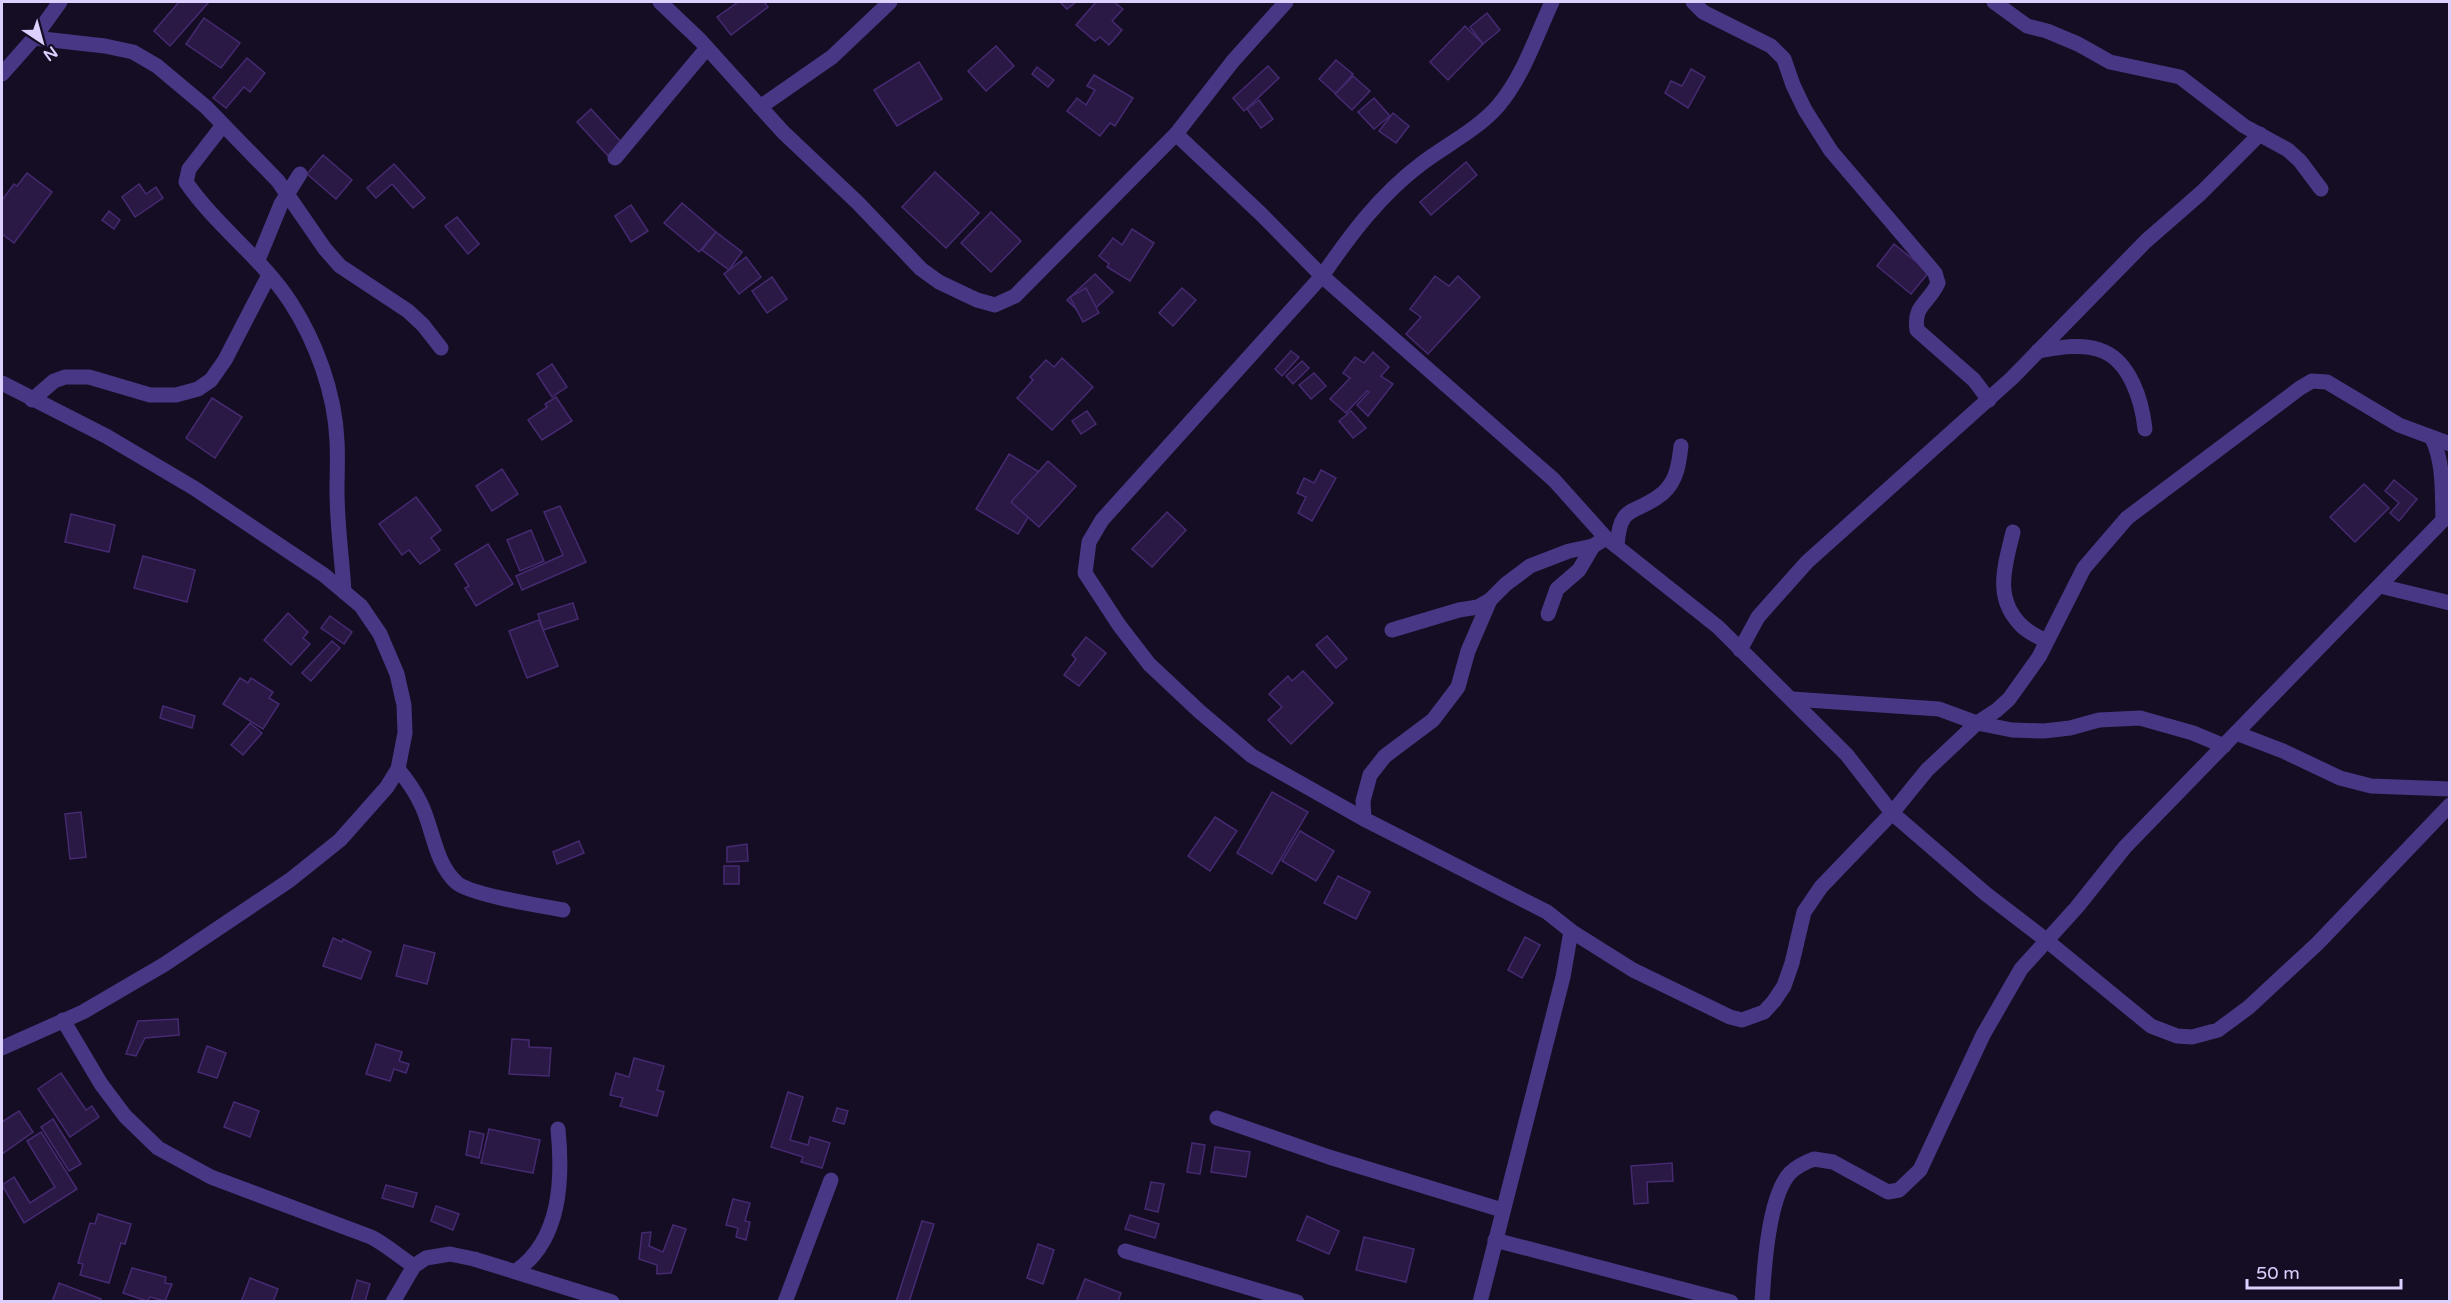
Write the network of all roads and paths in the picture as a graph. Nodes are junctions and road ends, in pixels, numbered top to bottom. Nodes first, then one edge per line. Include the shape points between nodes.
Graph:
1 (60, 2) edge
2 (660, 2) edge
3 (891, 2) edge
4 (1286, 2) edge
5 (1552, 2) edge
6 (1693, 2) edge
7 (1994, 2) edge
8 (34, 38) junction
9 (707, 48) junction
10 (2, 74) edge
11 (760, 106) junction
12 (223, 125) junction
13 (1176, 134) junction
14 (2260, 134) junction
15 (615, 158) dead end
16 (300, 174) dead end
17 (2321, 189) dead end
18 (288, 194) junction
19 (258, 260) junction
20 (269, 275) junction
21 (1322, 276) junction
22 (441, 348) dead end
23 (2038, 351) junction
24 (2, 384) edge
25 (32, 400) junction
26 (1989, 400) junction
27 (2145, 429) dead end
28 (2432, 438) junction
29 (2450, 444) edge
30 (1681, 446) dead end
31 (2446, 516) edge
32 (2013, 532) dead end
33 (1606, 543) junction
34 (2380, 586) junction
35 (344, 592) junction
36 (1490, 600) junction
37 (2450, 603) edge
38 (1548, 614) dead end
39 (1392, 630) dead end
40 (2046, 641) junction
41 (1740, 650) junction
42 (1792, 699) junction
43 (1977, 723) junction
44 (2236, 733) junction
45 (2224, 746) junction
46 (398, 769) junction
47 (2450, 789) edge
48 (2450, 805) edge
49 (1892, 813) junction
50 (1364, 819) junction
51 (563, 910) dead end
52 (1571, 931) junction
53 (2046, 940) junction
54 (63, 1020) junction
55 (2, 1048) edge
56 (1217, 1118) dead end
57 (558, 1129) dead end
58 (831, 1180) dead end
59 (1502, 1210) junction
60 (1495, 1240) junction
61 (1125, 1251) dead end
62 (414, 1266) junction
63 (516, 1271) junction
64 (393, 1302) edge
65 (612, 1302) edge
66 (784, 1302) edge
67 (1297, 1302) edge
68 (1480, 1302) edge
69 (1731, 1302) edge
70 (1762, 1302) edge

1 - 8 street
2 - 9 street
3 - 11 street via 832,57
4 - 13 street
5 - 21 street via 1518,76 1500,104 1383,196
6 - 26 street via 1703,12 1771,46 1784,59 1797,93 1831,151 1935,273 1938,283 1918,310 1917,330 1974,380
7 - 14 street via 2027,26 2078,44 2110,62 2180,77
8 - 10 street
8 - 12 street via 133,52 181,85
9 - 11 street
9 - 15 street
11 - 13 street via 921,269 939,282 995,305 1015,296
12 - 18 street
12 - 19 street via 189,169 186,182
13 - 21 street
14 - 17 street via 2288,150
14 - 23 street
16 - 18 street
18 - 19 street
18 - 22 street via 340,266 408,310
19 - 20 street
20 - 25 street via 225,360 211,380 198,389 150,396 89,377 65,377 54,381
20 - 35 street via 309,334 331,404 337,438
21 - 33 street via 1554,480
21 - 50 street via 1102,520 1089,542 1085,573 1149,664 1199,711 1252,756
23 - 26 street
23 - 27 street via 2080,347 2111,356 2132,381
24 - 25 street
25 - 35 street via 106,436 194,488
26 - 41 street via 1807,562 1758,617
28 - 29 street
28 - 31 street via 2437,448
28 - 40 street via 2399,425 2327,382 2312,381 2127,518 2084,568
30 - 33 street via 1678,469 1664,492 1624,517
31 - 34 street
32 - 40 street via 2003,595 2022,627
33 - 36 street via 1569,551 1530,566
33 - 38 street via 1557,589
33 - 41 street via 1718,627
34 - 37 street
34 - 44 street
35 - 46 street via 361,606 380,634 397,674 405,733
36 - 39 street via 1478,607
36 - 50 street via 1468,651 1458,687 1433,720 1385,756 1370,775 1363,801
40 - 43 street via 2009,699
41 - 42 street
42 - 43 street via 1939,709
42 - 49 street via 1847,755
43 - 45 street via 2044,731 2099,720 2140,718
43 - 49 street via 1927,770
44 - 45 street
44 - 47 street via 2340,778 2371,786
45 - 53 street via 2125,847
46 - 51 street via 422,805 446,868 457,882 468,889
46 - 54 street via 340,840 290,880 165,964
48 - 53 street via 2318,943 2218,1030 2192,1037 2151,1026
49 - 52 street via 1821,887 1804,912 1784,986 1764,1012 1743,1020 1633,970
49 - 53 street
50 - 52 street via 1547,912
52 - 59 street via 1563,977
53 - 70 street via 2021,969 1983,1035 1929,1154 1910,1182 1888,1192 1833,1162 1814,1159 1790,1173 1780,1189 1768,1236
54 - 55 street
54 - 62 street via 101,1084 125,1116 158,1148 211,1177 388,1246
56 - 59 street
57 - 63 street via 561,1158 551,1228 534,1257
58 - 66 street
59 - 60 street
60 - 68 street
60 - 69 street
61 - 67 street
62 - 63 street via 426,1258 450,1254
62 - 64 street
63 - 65 street

